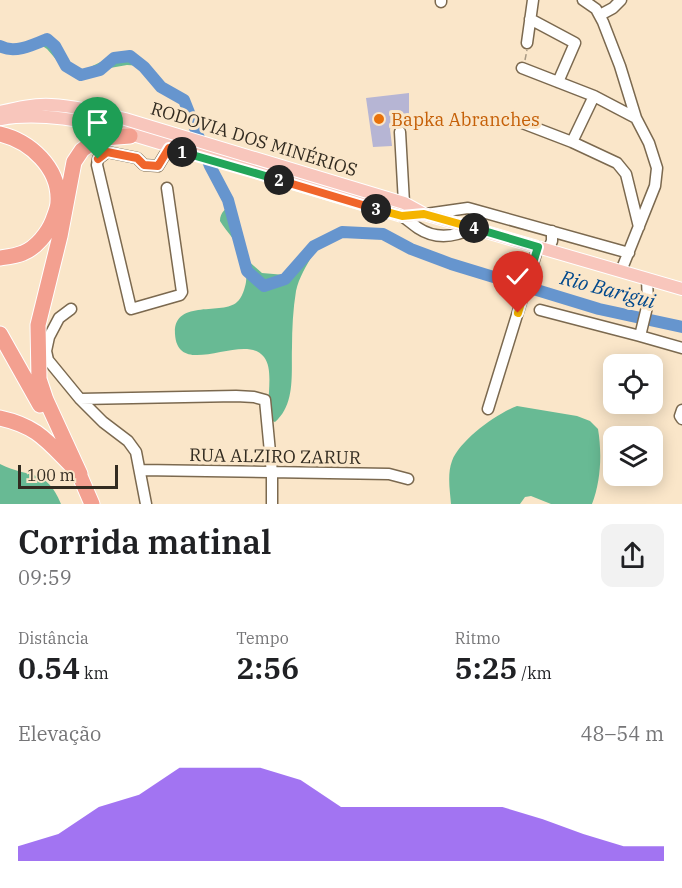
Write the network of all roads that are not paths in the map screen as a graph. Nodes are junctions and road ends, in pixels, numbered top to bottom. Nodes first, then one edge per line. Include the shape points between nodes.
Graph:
1 (532, 0) edge
2 (583, 0) edge
3 (621, 0) edge
4 (600, 15) junction
5 (530, 19) junction
6 (527, 43) dead end
7 (522, 68) dead end
8 (558, 82) junction
9 (594, 96) junction
10 (0, 112) edge
11 (636, 118) junction
12 (0, 119) edge
13 (512, 119) dead end
14 (400, 132) dead end
15 (0, 134) edge
16 (130, 136) junction
17 (572, 142) junction
18 (174, 149) junction
19 (167, 188) dead end
20 (404, 203) junction
21 (424, 214) junction
22 (402, 216) junction
23 (533, 226) junction
24 (639, 227) junction
25 (473, 228) junction
26 (552, 231) junction
27 (538, 247) junction
28 (629, 253) junction
29 (0, 258) edge
30 (621, 271) junction
31 (647, 279) junction
32 (662, 283) junction
33 (682, 289) edge
34 (647, 307) junction
35 (71, 309) dead end
36 (540, 310) dead end
37 (641, 330) junction
38 (0, 334) edge
39 (682, 348) edge
40 (80, 399) junction
41 (488, 409) dead end
42 (682, 410) edge
43 (0, 418) edge
44 (682, 419) edge
45 (141, 470) junction
46 (272, 472) junction
47 (80, 474) junction
48 (408, 478) dead end
49 (92, 504) edge
50 (146, 504) edge
51 (272, 504) edge

1 - 5 street
2 - 4 street
3 - 4 street
4 - 11 street
5 - 6 street
5 - 8 street via 575,43
7 - 8 street
8 - 9 street
9 - 11 street
9 - 17 street
10 - 20 main road, RODOVIA DOS MINÉRIOS via 52,105 88,110
11 - 24 street via 650,143 657,174
12 - 16 main road, RODOVIA DOS MINÉRIOS via 67,118
13 - 17 street
14 - 20 street
15 - 29 highway via 22,141 39,154 57,186 58,204 50,228 39,242 24,253
16 - 18 main road, RODOVIA DOS MINÉRIOS
16 - 47 highway via 93,142 74,162 38,325 39,379
17 - 24 street via 611,159 623,169
18 - 19 street via 158,166 107,152 98,159 131,309 182,292
18 - 22 main road, RODOVIA DOS MINÉRIOS
20 - 21 main road, RODOVIA DOS MINÉRIOS
21 - 22 main road, RODOVIA DOS MINÉRIOS
21 - 23 street via 468,208
21 - 25 main road, RODOVIA DOS MINÉRIOS
22 - 25 street via 420,229 448,236
23 - 26 street
23 - 27 street
24 - 28 street
25 - 27 main road, RODOVIA DOS MINÉRIOS
26 - 27 street via 552,241
26 - 28 street
27 - 30 main road, RODOVIA DOS MINÉRIOS
27 - 41 street
28 - 30 street
30 - 31 main road, RODOVIA DOS MINÉRIOS
31 - 32 main road, RODOVIA DOS MINÉRIOS
31 - 34 street
32 - 33 main road, RODOVIA DOS MINÉRIOS
32 - 34 street
34 - 37 street
35 - 40 street via 59,318 46,351 48,360
36 - 37 street
37 - 39 street
38 - 47 highway
40 - 45 street via 128,441
40 - 46 street via 236,396 265,400
42 - 44 street
43 - 47 highway via 38,432
45 - 46 street, RUA ALZIRO ZARUR
45 - 50 street
46 - 48 street, RUA ALZIRO ZARUR via 389,474
46 - 51 street
47 - 49 highway

